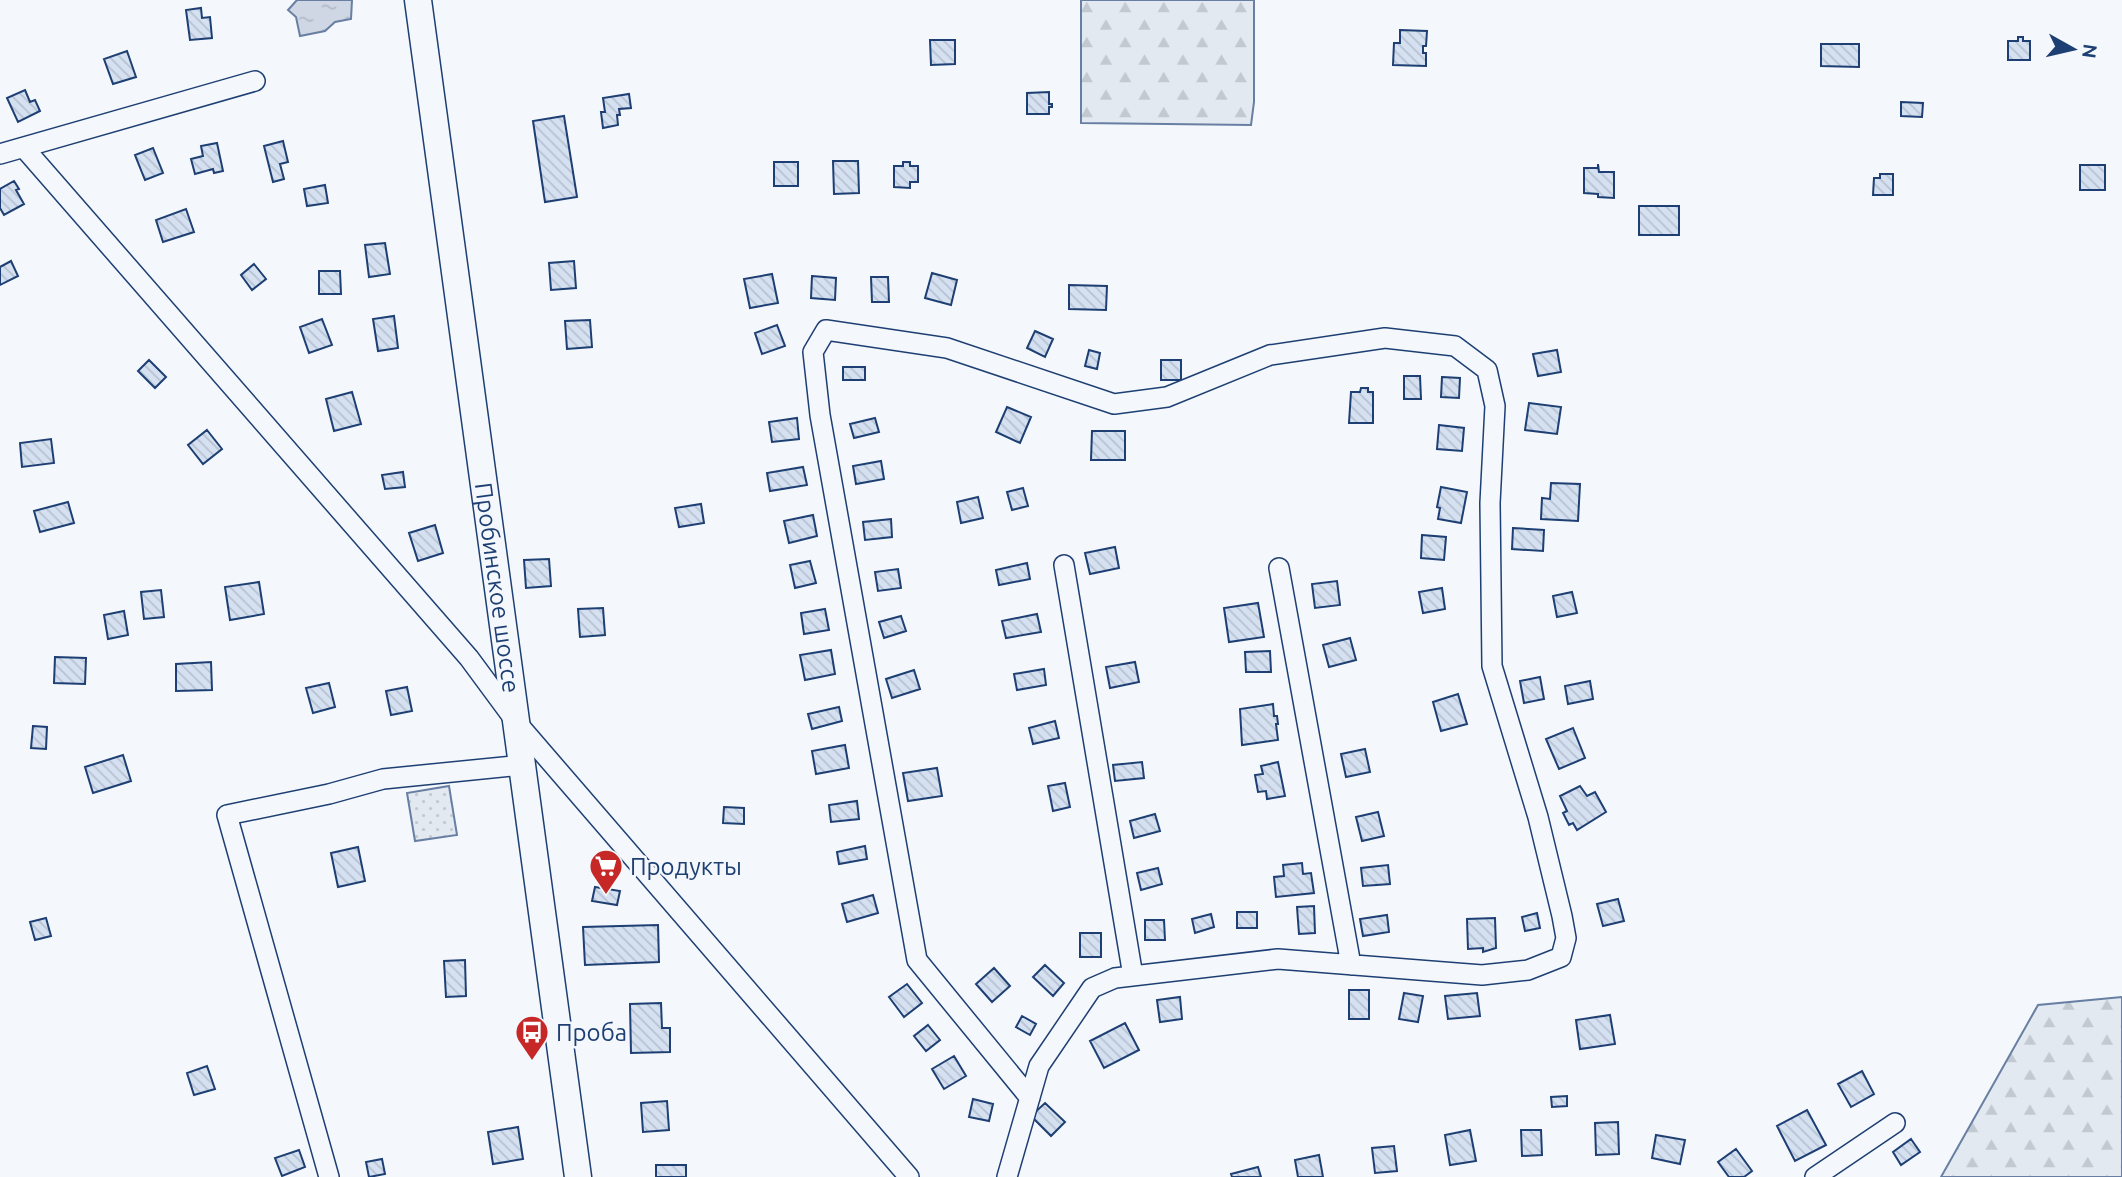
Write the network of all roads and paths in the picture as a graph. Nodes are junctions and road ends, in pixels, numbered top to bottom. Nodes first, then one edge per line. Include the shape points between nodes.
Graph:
1 (418, 0) edge
2 (255, 81) dead end
3 (25, 149) junction
4 (0, 154) edge
5 (1065, 565) dead end
6 (1279, 568) dead end
7 (517, 723) junction
8 (522, 765) junction
9 (1351, 965) junction
10 (1133, 976) junction
11 (1030, 1098) junction
12 (1895, 1123) dead end
13 (329, 1177) edge
14 (578, 1177) edge
15 (909, 1177) edge
16 (1007, 1177) edge
17 (1815, 1177) edge

1 - 7 main road, Пробинское шоссе
2 - 3 street
3 - 4 street
3 - 7 street via 470,658
5 - 10 street
6 - 9 street
7 - 8 main road, Пробинское шоссе
7 - 15 street
8 - 13 street via 383,779 227,815
8 - 14 main road, Пробинское шоссе
9 - 10 street via 1278,959
9 - 11 street via 1482,975 1528,970 1561,957 1566,938 1538,817 1492,666 1490,503 1495,406 1487,370 1455,346 1385,338 1270,355 1167,397 1114,404 947,348 826,330 813,352 820,415 917,960
10 - 11 street via 1092,988 1040,1066
11 - 16 street
12 - 17 street

